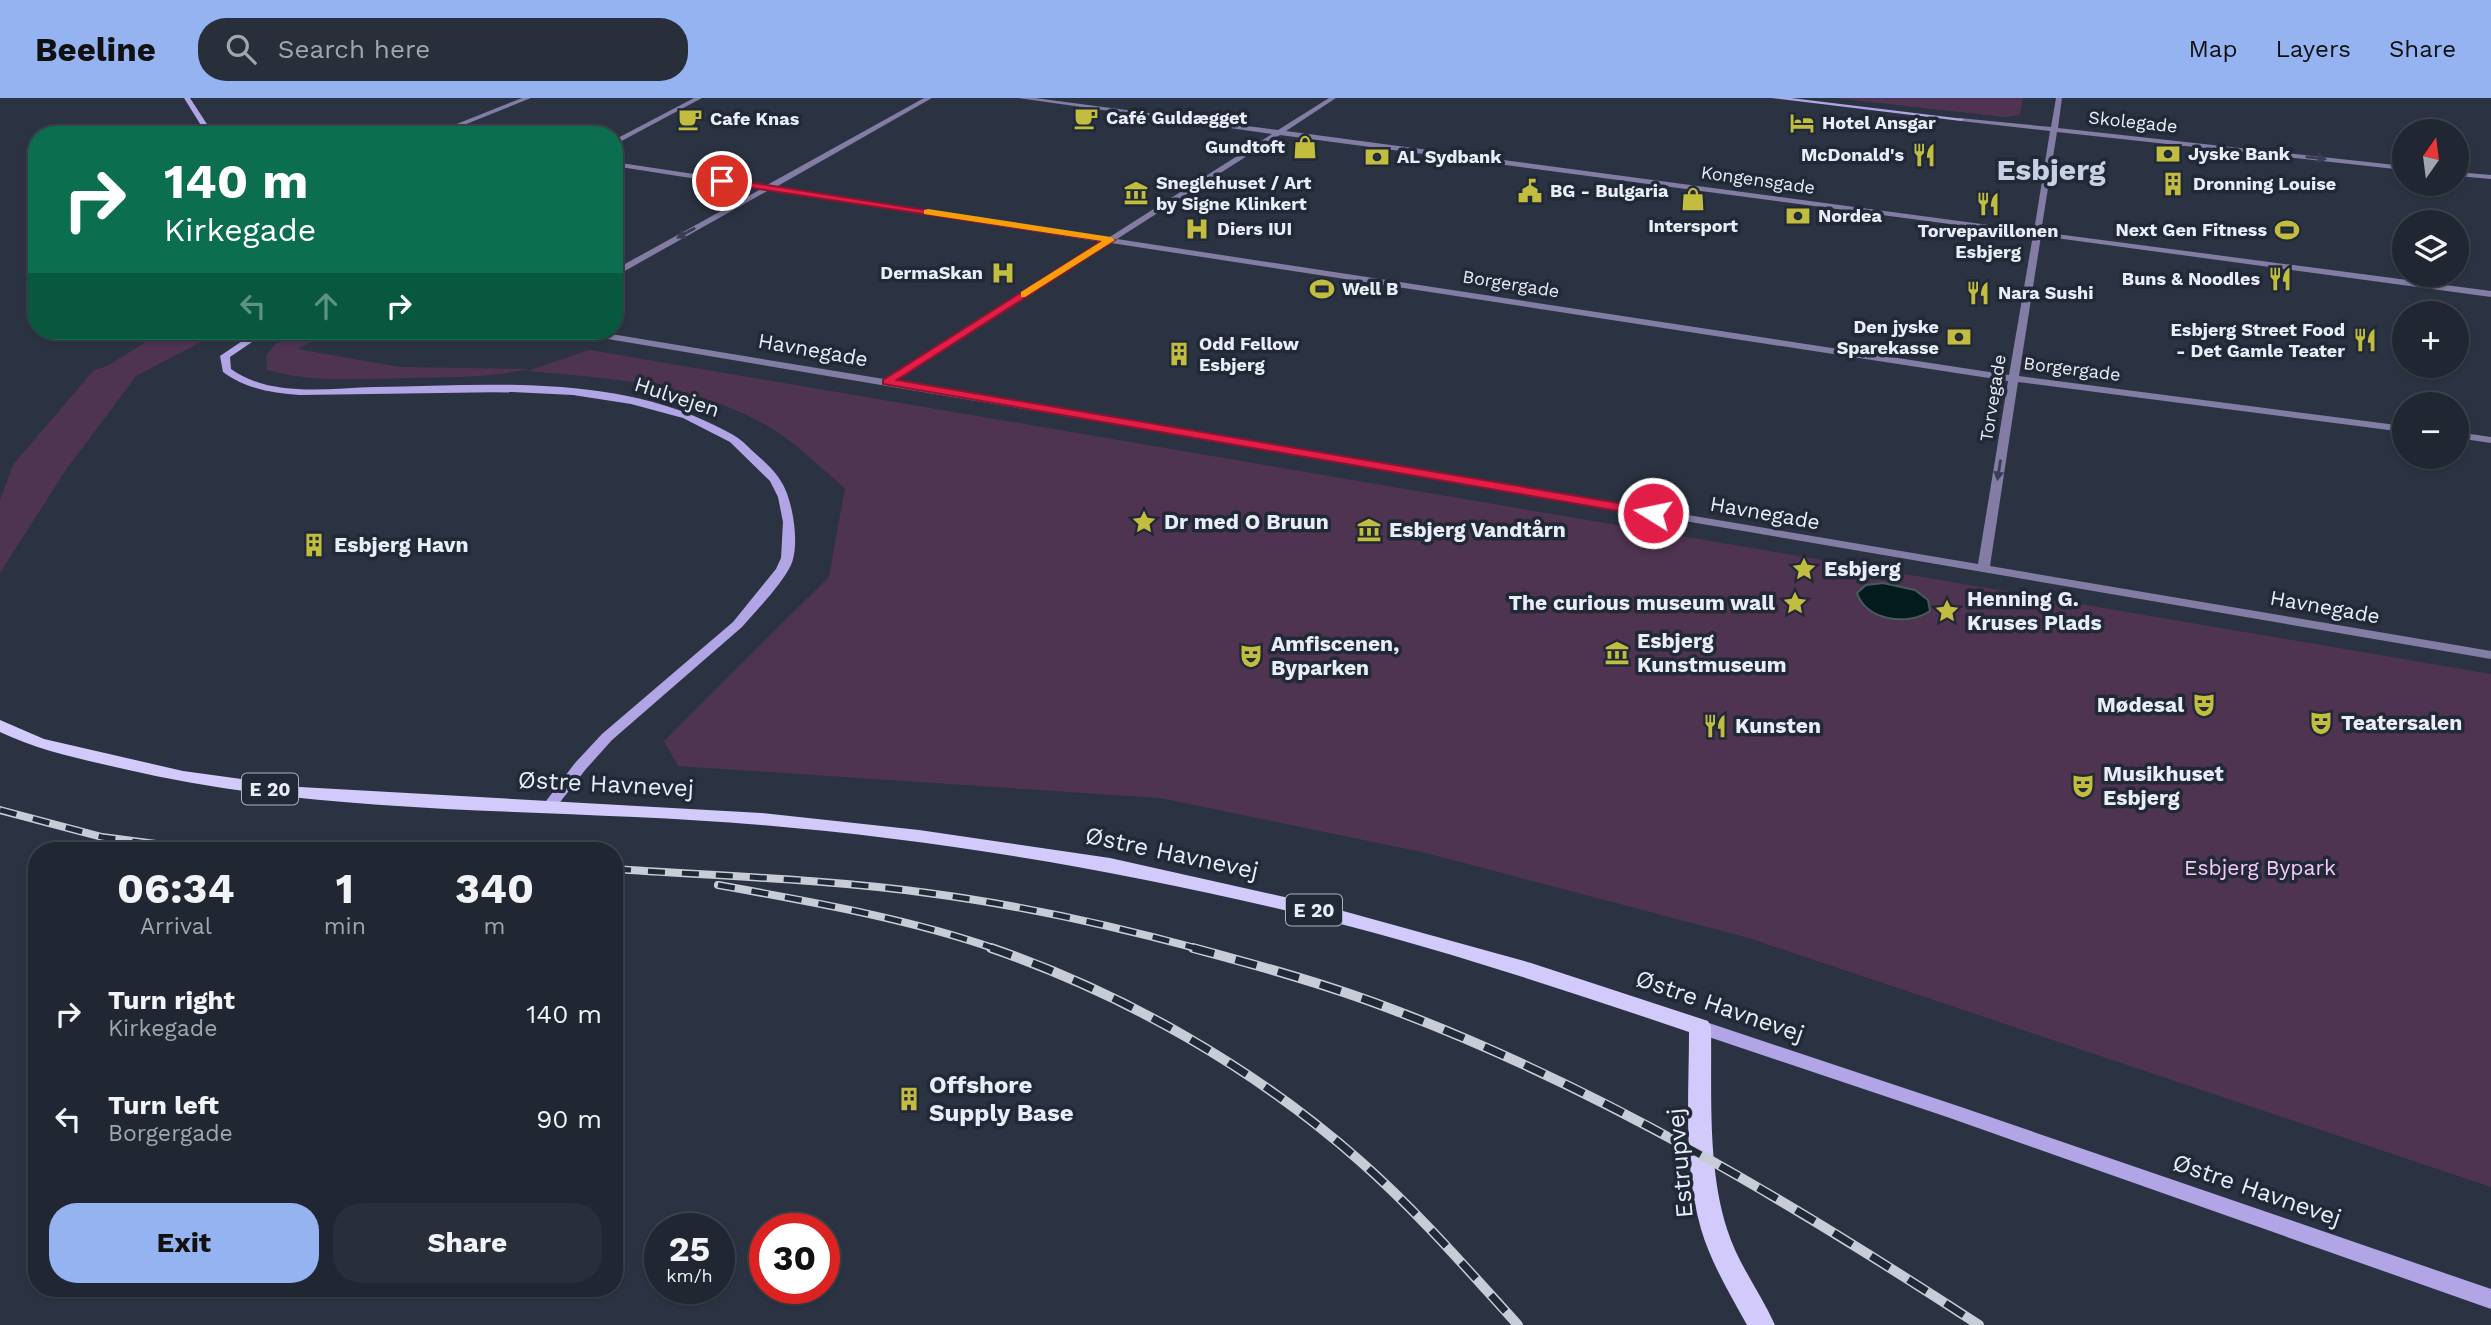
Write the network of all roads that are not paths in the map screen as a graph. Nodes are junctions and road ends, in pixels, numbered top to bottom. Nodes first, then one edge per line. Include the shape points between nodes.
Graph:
1 (187, 98) edge
2 (528, 98) edge
3 (699, 98) edge
4 (929, 98) edge
5 (1021, 98) edge
6 (1333, 98) edge
7 (1774, 98) edge
8 (2059, 98) edge
9 (205, 126) edge
10 (455, 126) edge
11 (2053, 129) junction
12 (1279, 132) junction
13 (623, 138) edge
14 (623, 165) edge
15 (2392, 167) edge
16 (2469, 175) edge
17 (2491, 177) edge
18 (767, 188) junction
19 (2038, 233) junction
20 (1111, 240) junction
21 (623, 269) edge
22 (2491, 294) edge
23 (623, 338) edge
24 (249, 340) edge
25 (2014, 379) junction
26 (887, 382) junction
27 (2392, 427) edge
28 (2469, 437) edge
29 (2491, 440) edge
30 (1983, 569) junction
31 (2491, 655) edge
32 (0, 725) edge
33 (548, 808) junction
34 (1700, 1027) junction
35 (2491, 1299) edge
36 (1761, 1325) edge

1 - 9 street
2 - 10 street
3 - 13 street
4 - 18 street
5 - 12 street, Kongensgade
6 - 12 street
7 - 11 street, Skolegade
8 - 11 street
11 -> 15 street, Skolegade
11 - 19 street, Torvegade
12 - 19 street, Kongensgade
12 - 20 street
14 - 18 street, Borgergade
16 - 17 street
18 - 20 street, Borgergade
18 -> 21 street
19 - 22 street, Kongensgade
19 - 25 street, Torvegade
20 - 25 street, Borgergade
20 - 26 street
23 - 26 street, Havnegade
24 - 33 street, Hulvejen via 225,356 226,370 237,381 266,388 329,391 505,390 609,397 695,418 755,454 777,483 790,514 786,563 761,600 734,630 617,727
25 - 27 street, Borgergade
25 -> 30 street, Torvegade
26 - 30 street, Havnegade
28 - 29 street
30 - 31 street, Havnegade
32 - 33 main road, Østre Havnevej / E 20 via 38,743 183,777 300,793
33 - 34 main road, Østre Havnevej / E 20 via 761,819 919,836 1110,865 1325,913 1523,968
34 - 35 street, Østre Havnevej
34 - 36 main road, Estrupvej via 1703,1156 1710,1215 1726,1260

